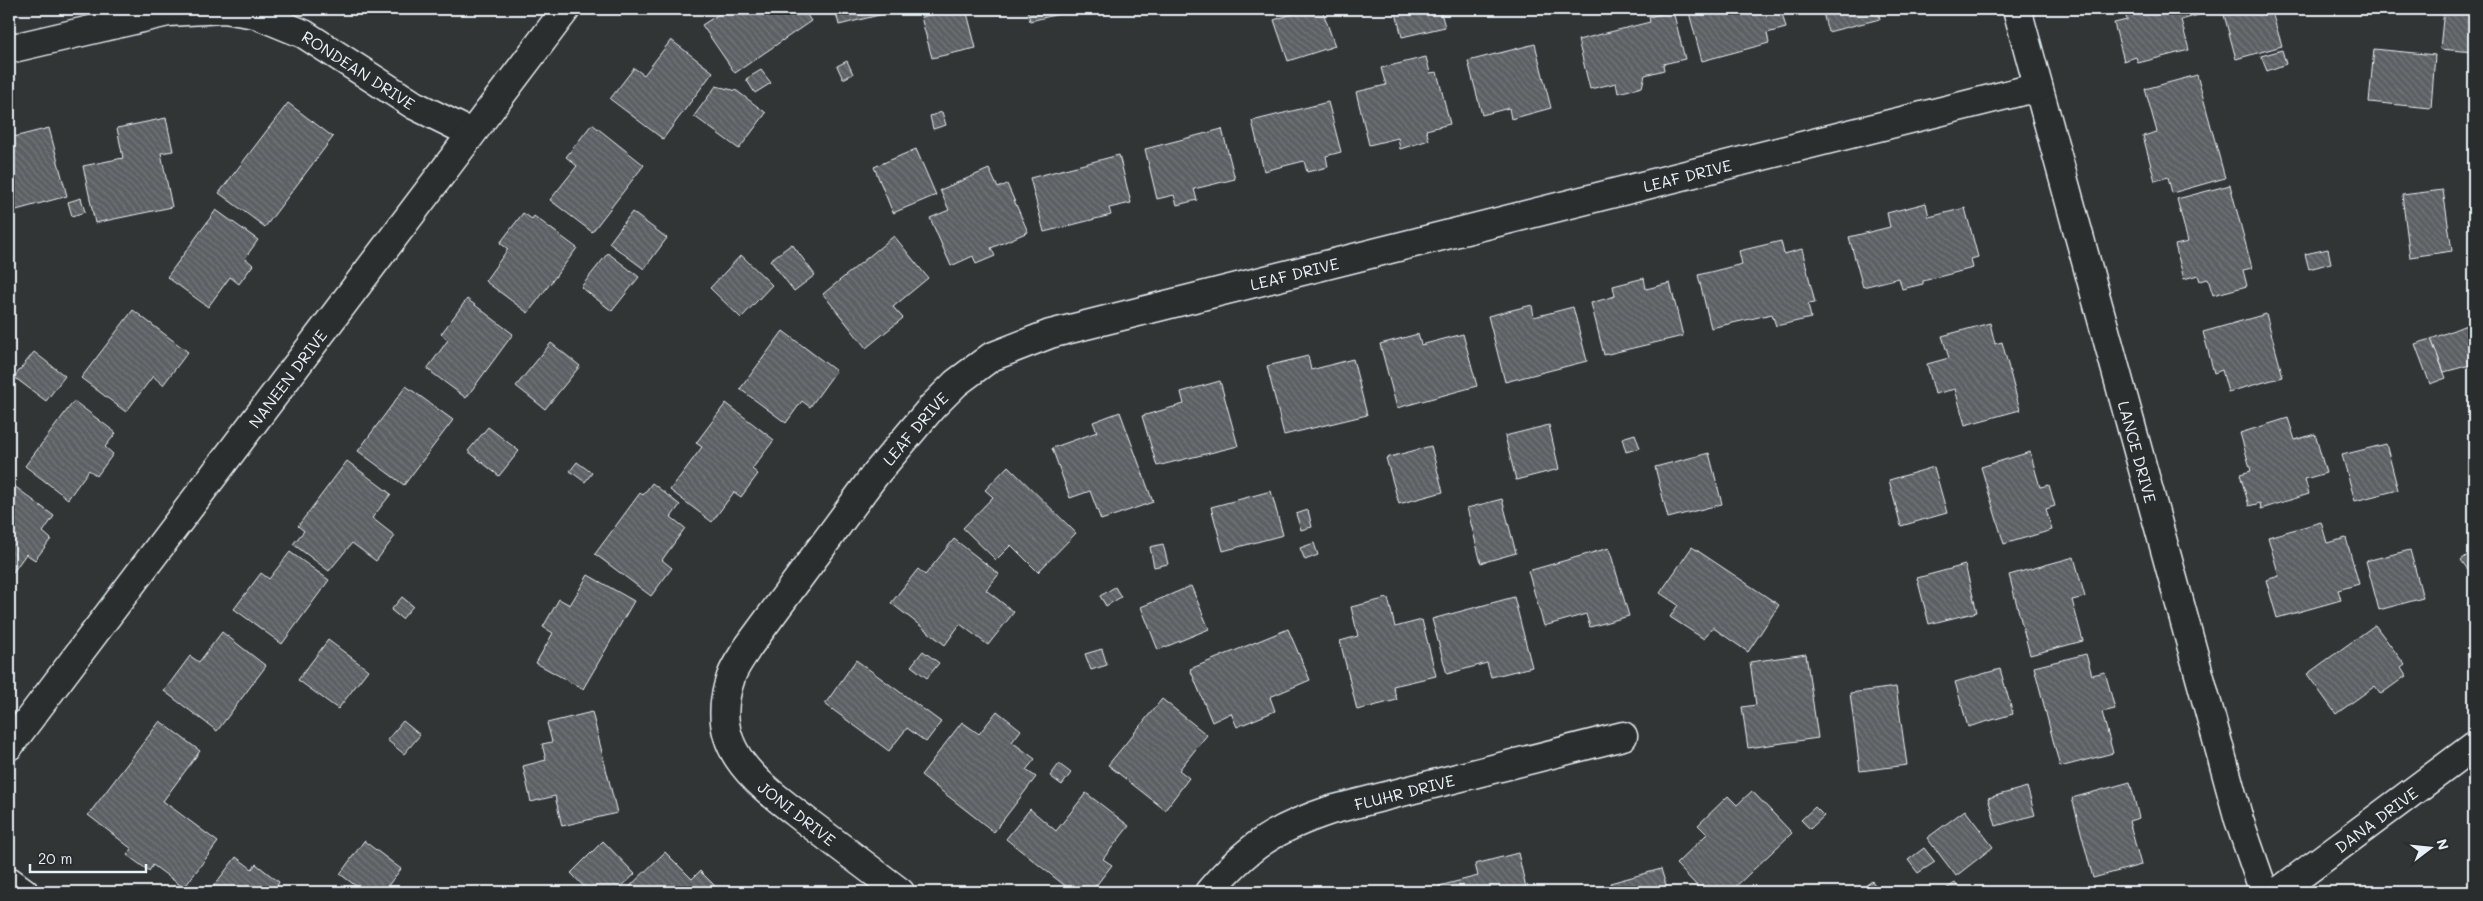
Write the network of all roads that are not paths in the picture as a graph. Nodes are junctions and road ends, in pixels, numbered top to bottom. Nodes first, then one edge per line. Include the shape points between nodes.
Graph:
1 (566, 9) edge
2 (2017, 9) edge
3 (9, 49) edge
4 (2038, 87) junction
5 (471, 133) junction
6 (724, 712) joint
7 (1623, 736) dead end
8 (9, 746) edge
9 (2474, 746) edge
10 (9, 881) edge
11 (24, 892) edge
12 (900, 892) edge
13 (1209, 892) edge
14 (2264, 892) edge
15 (2278, 892) edge

1 - 5 street, NANEEN DRIVE
2 - 4 street, LANCE DRIVE
3 - 5 street, RONDEAN DRIVE via 168,12 224,9 254,14 304,34 414,105
4 - 6 street, LEAF DRIVE via 1050,334 991,357 938,401 874,476 748,647 731,676
4 - 14 street, LANCE DRIVE via 2239,820
5 - 8 street, NANEEN DRIVE
6 - 12 street, JONI DRIVE via 729,742 739,762 762,786
7 - 13 street, FLUHR DRIVE via 1330,810 1296,822 1260,841
9 - 15 street, DANA DRIVE
10 - 11 street

